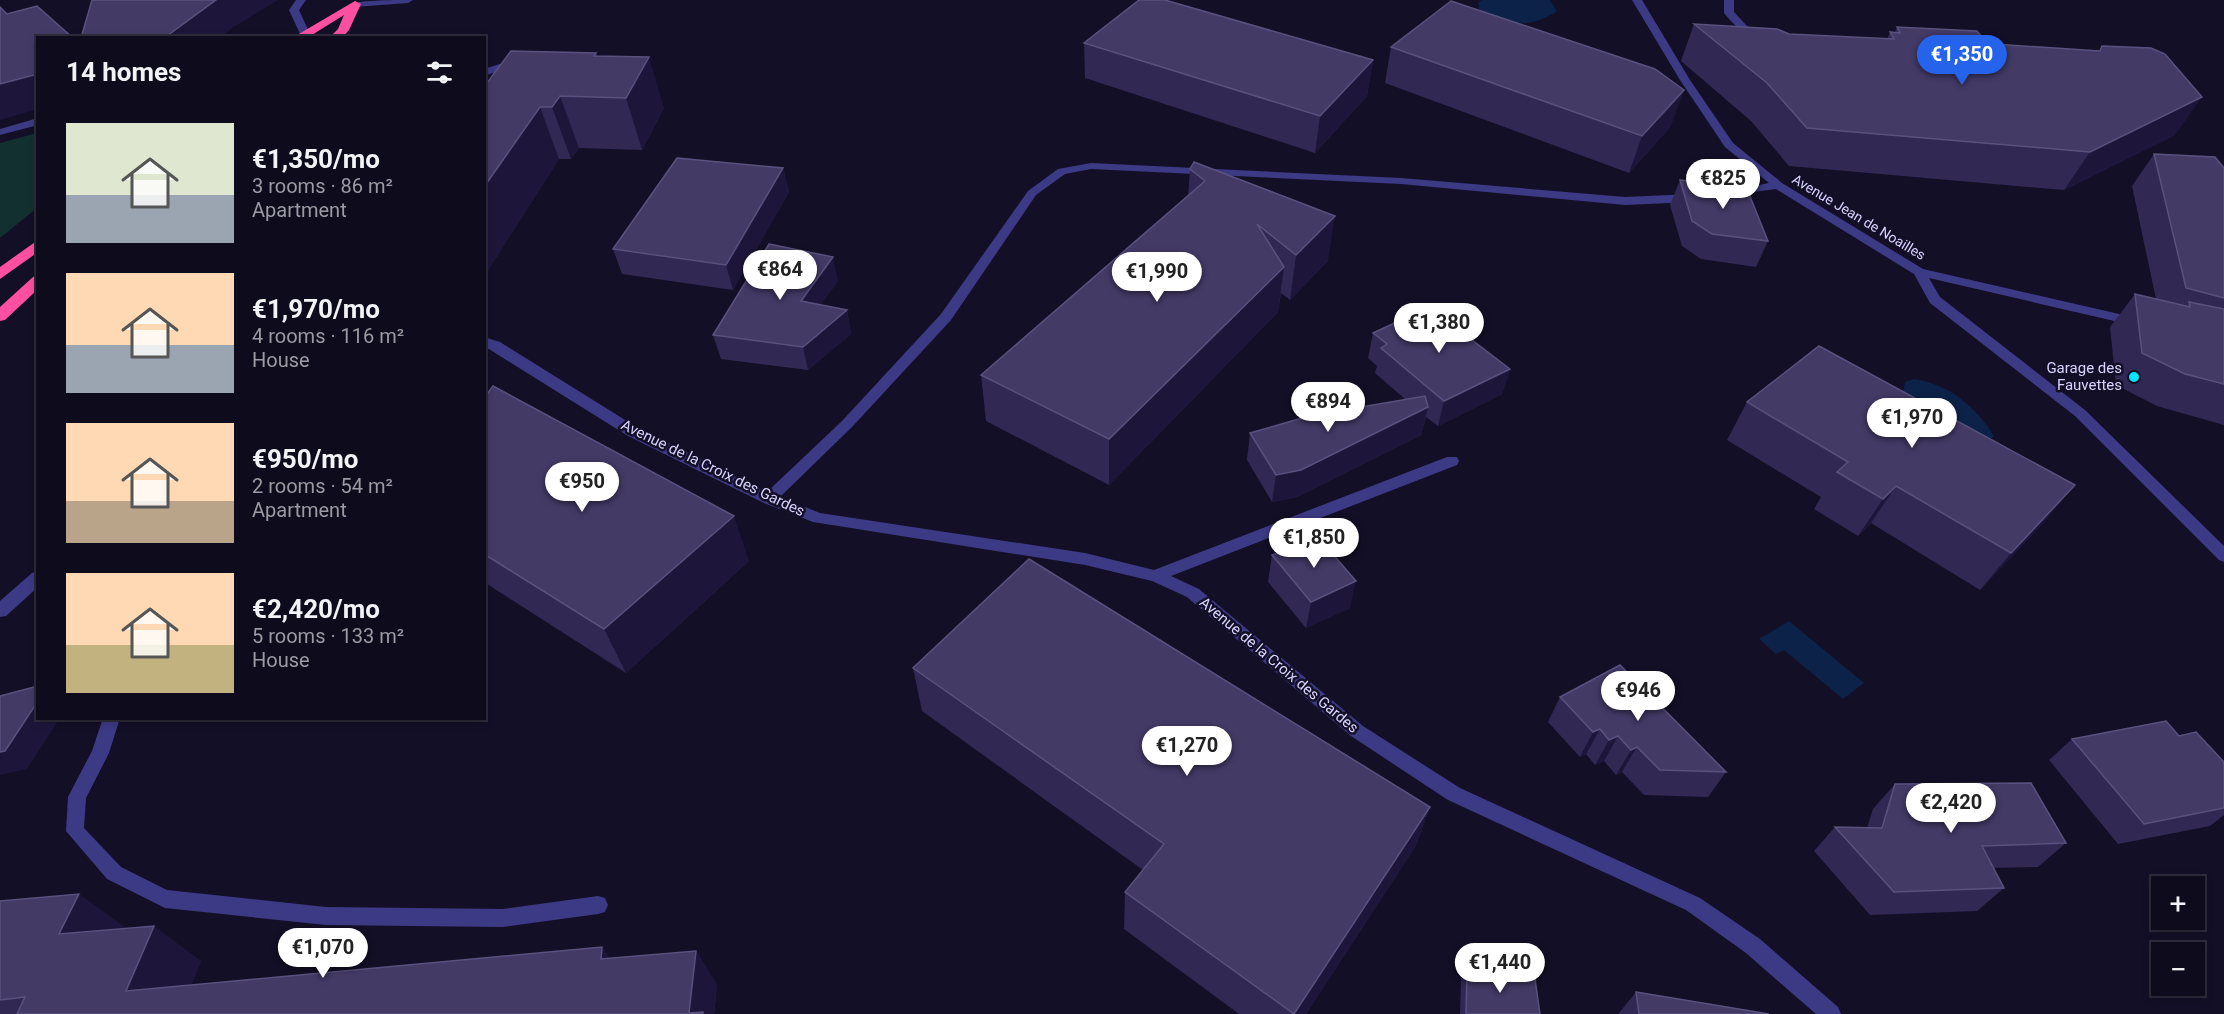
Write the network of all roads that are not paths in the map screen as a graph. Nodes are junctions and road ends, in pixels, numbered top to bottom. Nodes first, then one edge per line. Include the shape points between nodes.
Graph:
1 (301, 0) edge
2 (408, 0) edge
3 (1637, 0) edge
4 (1729, 0) edge
5 (356, 2) edge
6 (302, 36) edge
7 (337, 36) edge
8 (1770, 40) edge
9 (526, 62) edge
10 (486, 72) edge
11 (36, 122) edge
12 (0, 132) edge
13 (1778, 185) junction
14 (36, 246) edge
15 (1919, 272) junction
16 (0, 274) edge
17 (36, 282) edge
18 (0, 316) edge
19 (2154, 326) edge
20 (486, 342) edge
21 (1452, 461) dead end
22 (770, 499) junction
23 (2224, 556) edge
24 (1155, 576) junction
25 (36, 583) edge
26 (0, 611) edge
27 (111, 720) edge
28 (598, 905) dead end
29 (1831, 1014) edge

1 - 6 street via 294,10
2 - 5 street
3 - 13 street, Avenue Jean de Noailles via 1730,145
4 - 8 street via 1729,13 1744,28
5 - 6 highway
5 - 7 highway
9 - 10 street via 514,61
11 - 12 street
13 - 15 street, Avenue Jean de Noailles
13 - 22 street via 1708,197 1624,201 1401,182 1151,168 1090,166 1062,171 1032,193 946,317 847,424
14 - 16 highway
15 - 19 street, Avenue Jean de Noailles
15 - 23 street via 1935,300 2080,413
17 - 18 highway
20 - 22 street, Avenue de la Croix des Gardes via 633,432
21 - 24 street
22 - 24 street, Avenue de la Croix des Gardes via 818,518 1085,559
24 - 29 street, Avenue de la Croix des Gardes via 1193,593 1357,731 1454,794 1693,904 1753,946
25 - 26 street
27 - 28 street via 100,753 77,797 75,831 114,873 165,899 326,916 444,918 503,918

